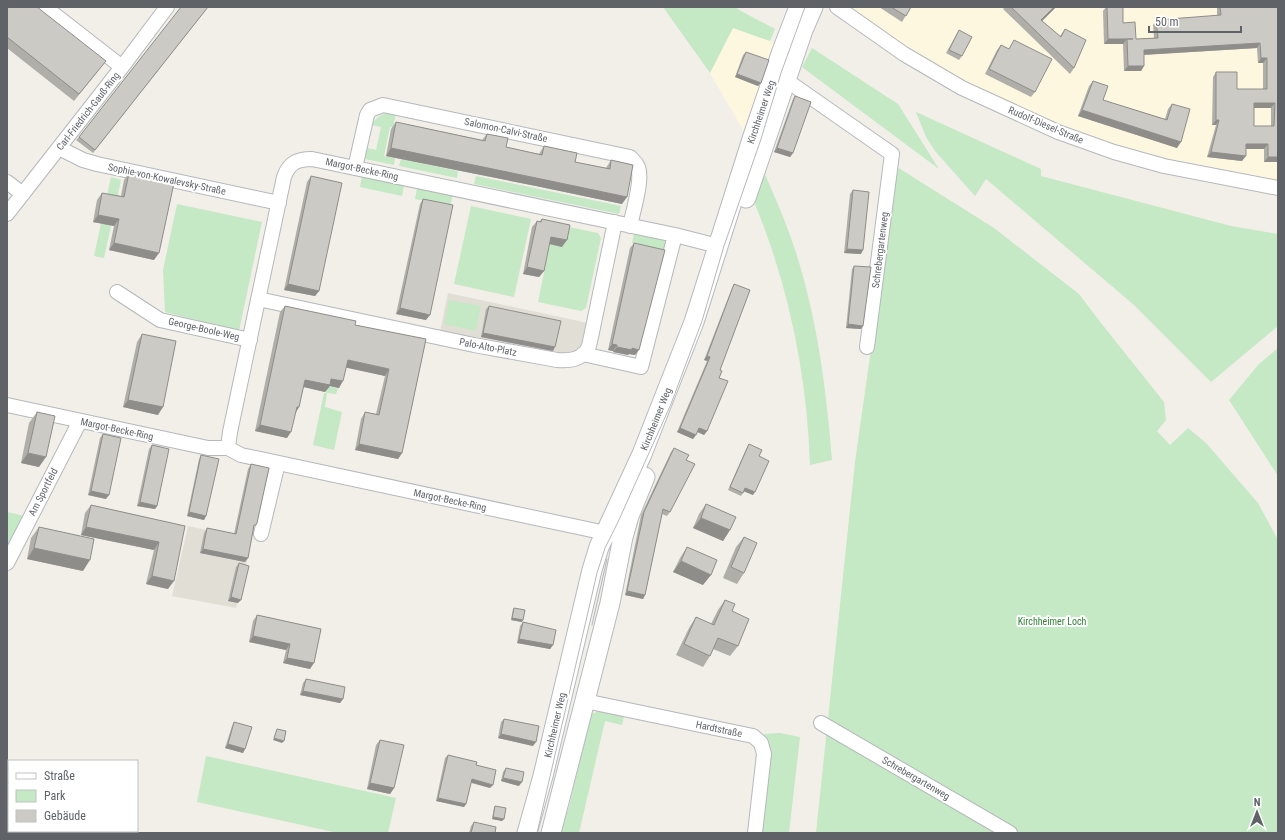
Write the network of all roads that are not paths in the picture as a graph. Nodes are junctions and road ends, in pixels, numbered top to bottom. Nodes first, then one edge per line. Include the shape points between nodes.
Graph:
1 (45, 7) edge
2 (167, 7) edge
3 (799, 7) edge
4 (813, 7) edge
5 (837, 7) edge
6 (122, 67) junction
7 (786, 80) junction
8 (59, 148) junction
9 (892, 154) joint
10 (356, 168) junction
11 (7, 182) edge
12 (1278, 188) edge
13 (23, 194) junction
14 (279, 203) junction
15 (7, 214) edge
16 (615, 222) junction
17 (630, 226) junction
18 (675, 235) junction
19 (718, 246) junction
20 (117, 292) dead end
21 (258, 299) junction
22 (250, 340) junction
23 (867, 347) dead end
24 (583, 354) junction
25 (7, 406) edge
26 (80, 421) junction
27 (228, 448) junction
28 (278, 463) junction
29 (260, 534) dead end
30 (615, 535) junction
31 (7, 563) edge
32 (585, 702) junction
33 (821, 723) dead end
34 (527, 833) edge
35 (551, 833) edge
36 (755, 833) edge
37 (1010, 833) edge

1 - 6 street
2 - 6 street, Carl-Friedrich-Gauß-Ring
3 - 19 street, Kirchheimer Weg via 753,136
4 - 7 street, Kirchheimer Weg
5 - 12 street, Rudolf-Diesel-Straße via 904,54 962,88 1058,132 1164,166
6 - 8 street, Carl-Friedrich-Gauß-Ring
7 - 9 street, Kirchheimer Weg
7 - 30 street, Kirchheimer Weg via 676,403 629,516
8 - 13 street, Carl-Friedrich-Gauß-Ring
8 - 14 street, Sophie-von-Kowalevsky-Straße via 97,164
9 - 23 street, Schrebergartenweg
10 - 14 street, Margot-Becke-Ring via 312,159 296,161 287,170
10 - 16 street, Margot-Becke-Ring
10 - 17 street, Salomon-Calvi-Straße via 370,110 383,105 397,107 630,157 635,161 639,171
11 - 13 street
13 - 15 street, Carl-Friedrich-Gauß-Ring
14 - 21 street, Margot-Becke-Ring
16 - 17 street, Margot-Becke-Ring
16 - 24 street via 592,337 588,349
17 - 18 street, Margot-Becke-Ring
18 - 19 street, Margot-Becke-Ring
18 - 24 street via 641,367
19 - 30 street, Kirchheimer Weg via 694,322 642,454
20 - 22 street, George-Boole-Weg via 160,320
21 - 22 street, Margot-Becke-Ring
21 - 24 street, Palo-Alto-Platz via 557,360 575,360
22 - 27 street, Margot-Becke-Ring
25 - 26 street, Margot-Becke-Ring
26 - 27 street, Margot-Becke-Ring via 208,448
26 - 31 street, Am Sportfeld
27 - 28 street, Margot-Becke-Ring via 241,455
28 - 29 street
28 - 30 street, Margot-Becke-Ring
30 - 32 street, Kirchheimer Weg via 610,603
30 - 34 street, Kirchheimer Weg via 599,547 592,570
32 - 35 street, Kirchheimer Weg
32 - 36 street, Hardtstraße via 753,736 761,743 764,754
33 - 37 street, Schrebergartenweg

